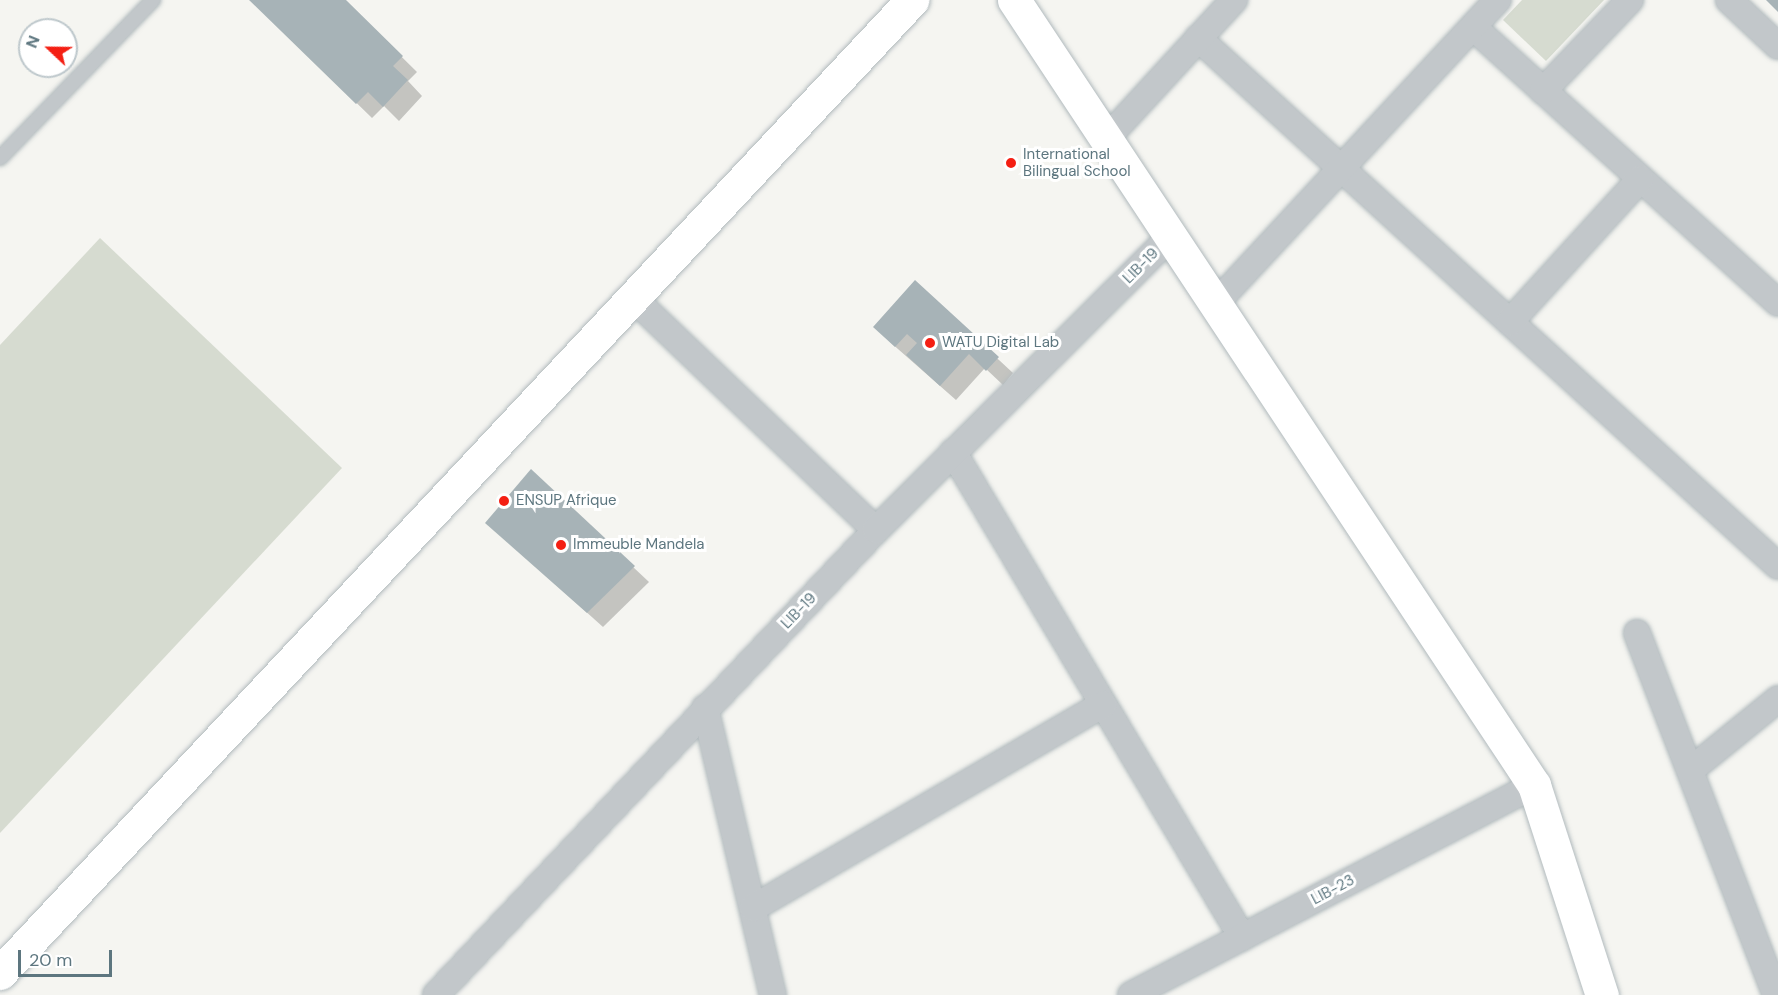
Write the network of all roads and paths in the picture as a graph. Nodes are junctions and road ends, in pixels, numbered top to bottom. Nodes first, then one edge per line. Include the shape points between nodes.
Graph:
1 (153, 0) edge
2 (912, 0) edge
3 (1014, 0) edge
4 (1234, 0) edge
5 (1498, 0) edge
6 (1630, 0) edge
7 (1738, 3) edge
8 (1473, 27) junction
9 (1198, 38) junction
10 (1778, 46) edge
11 (1543, 91) junction
12 (1107, 138) junction
13 (0, 158) edge
14 (1341, 168) junction
15 (1640, 179) junction
16 (1172, 236) junction
17 (633, 298) junction
18 (1216, 303) junction
19 (1778, 303) edge
20 (1510, 322) junction
21 (953, 452) junction
22 (876, 531) junction
23 (1778, 566) edge
24 (1637, 633) dead end
25 (1778, 699) edge
26 (1103, 704) junction
27 (705, 708) junction
28 (1692, 769) junction
29 (1534, 784) junction
30 (753, 908) junction
31 (1242, 937) junction
32 (0, 973) edge
33 (436, 995) edge
34 (773, 995) edge
35 (1131, 995) edge
36 (1602, 995) edge
37 (1776, 995) edge

1 - 13 lane
2 - 17 street
3 - 12 street
4 - 9 street
5 - 8 street
6 - 11 street
7 - 10 street
8 - 11 street
8 - 14 street
9 - 12 street
9 - 14 street
11 - 15 street
12 - 16 street
14 - 18 street
14 - 20 street
15 - 19 street
15 - 20 street
16 - 18 street
16 - 21 street, LIB-19
17 - 22 street
17 - 32 street
18 - 29 street
20 - 23 street
21 - 22 street, LIB-19
21 - 26 street
22 - 27 street, LIB-19
24 - 28 street
25 - 28 street
26 - 30 street
26 - 31 street
27 - 30 street
27 - 33 street, LIB-19
28 - 37 street
29 - 31 street, LIB-23
29 - 36 street
30 - 34 street
31 - 35 street, LIB-23

